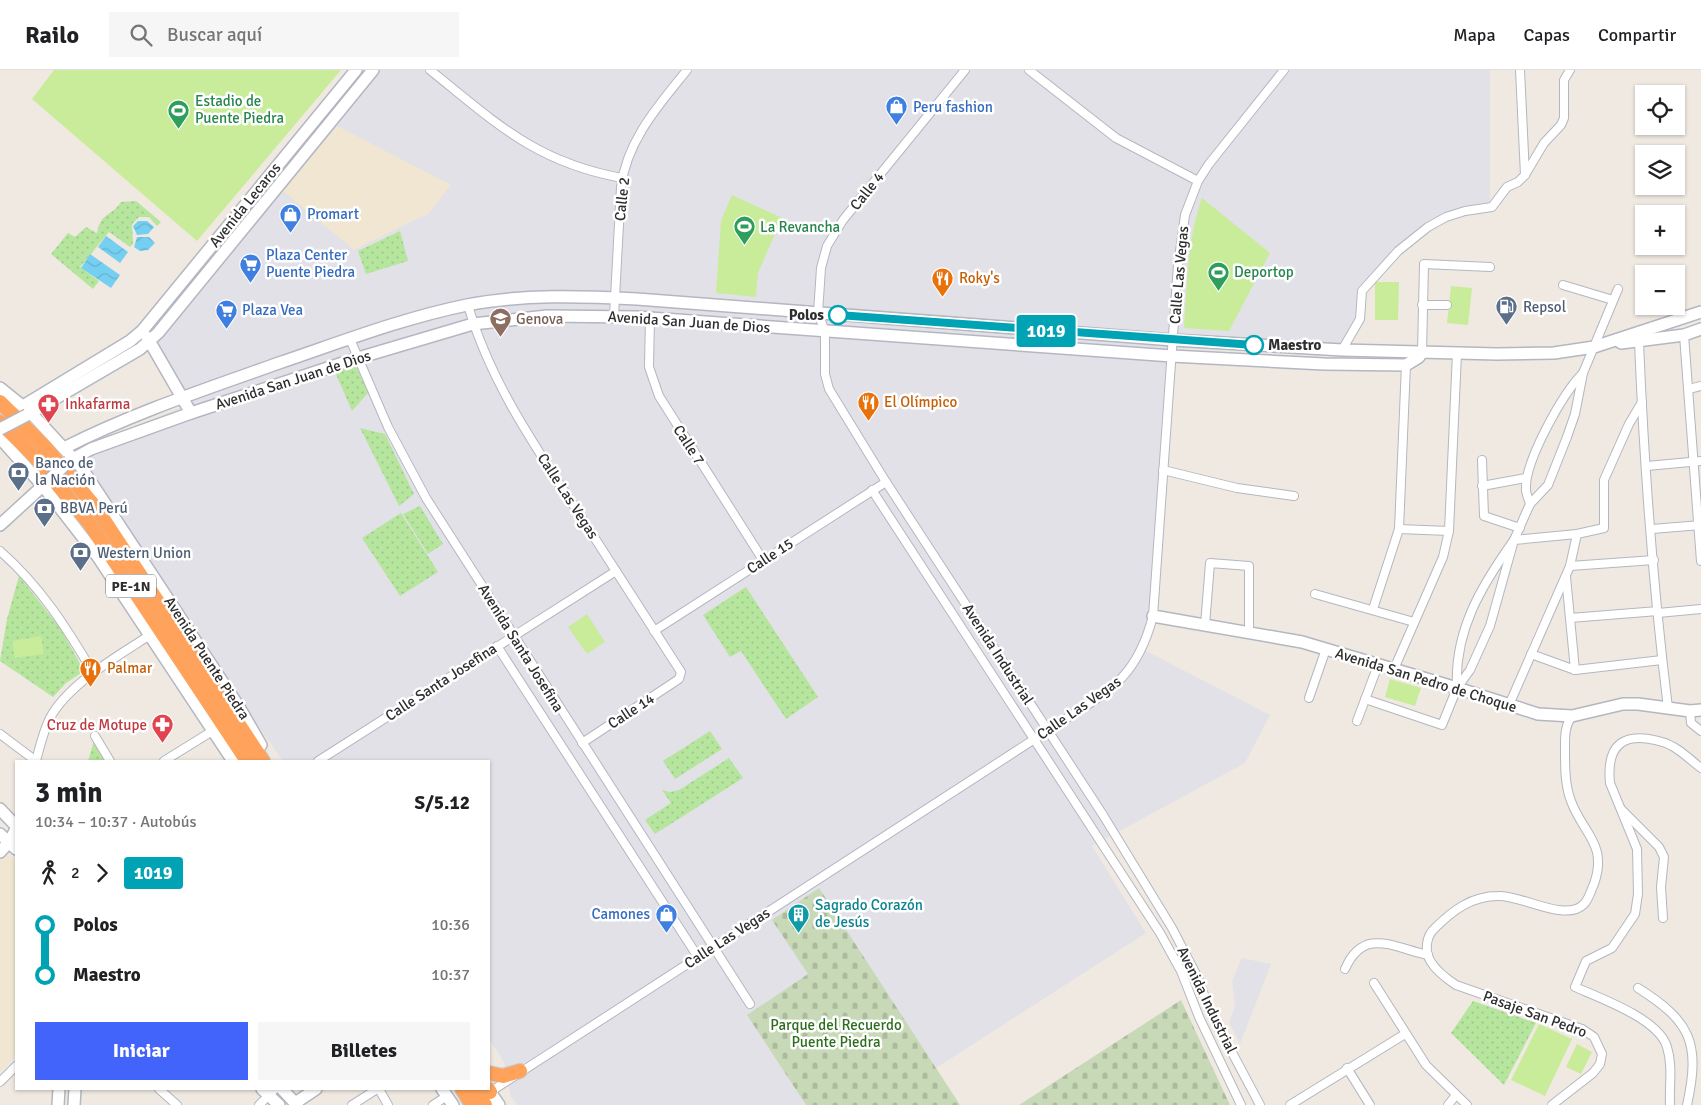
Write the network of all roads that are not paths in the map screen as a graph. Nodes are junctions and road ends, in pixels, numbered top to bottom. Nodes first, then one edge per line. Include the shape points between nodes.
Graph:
1 (356, 70) edge
2 (373, 70) edge
3 (430, 70) edge
4 (687, 70) edge
5 (965, 70) edge
6 (1030, 70) edge
7 (1284, 70) edge
8 (1520, 70) edge
9 (1570, 70) edge
10 (1525, 175) junction
11 (622, 178) junction
12 (1198, 181) junction
13 (1490, 266) dead end
14 (1563, 285) dead end
15 (1618, 289) dead end
16 (615, 298) junction
17 (637, 299) junction
18 (1613, 300) junction
19 (468, 305) junction
20 (1422, 305) junction
21 (1447, 305) dead end
22 (1701, 312) edge
23 (818, 313) junction
24 (614, 316) junction
25 (636, 317) junction
26 (650, 318) junction
27 (473, 324) junction
28 (1701, 329) edge
29 (142, 331) junction
30 (825, 332) junction
31 (1684, 335) junction
32 (350, 338) junction
33 (1173, 340) junction
34 (150, 341) junction
35 (1640, 342) junction
36 (1607, 344) junction
37 (1594, 347) junction
38 (1342, 350) junction
39 (1422, 352) junction
40 (1457, 353) junction
41 (1172, 356) junction
42 (358, 358) junction
43 (1406, 365) junction
44 (1583, 373) junction
45 (1701, 386) edge
46 (0, 388) edge
47 (1689, 389) junction
48 (182, 397) junction
49 (0, 402) edge
50 (1642, 402) junction
51 (27, 411) junction
52 (191, 413) junction
53 (0, 422) edge
54 (0, 429) edge
55 (1, 441) edge
56 (64, 448) junction
57 (72, 460) junction
58 (1482, 460) dead end
59 (1697, 461) edge
60 (1647, 466) junction
61 (1163, 470) junction
62 (1526, 478) junction
63 (886, 482) junction
64 (45, 484) junction
65 (1482, 486) junction
66 (872, 490) junction
67 (1294, 496) dead end
68 (1530, 504) junction
69 (0, 525) edge
70 (1700, 525) edge
71 (1520, 528) junction
72 (1399, 529) junction
73 (1652, 529) junction
74 (1449, 531) junction
75 (1577, 534) junction
76 (1514, 540) junction
77 (0, 551) edge
78 (763, 560) junction
79 (1654, 560) junction
80 (1701, 561) edge
81 (1570, 566) junction
82 (616, 571) junction
83 (1566, 575) junction
84 (1315, 594) dead end
85 (1701, 609) edge
86 (1373, 610) junction
87 (1658, 612) junction
88 (1152, 616) junction
89 (1570, 618) junction
90 (1414, 622) junction
91 (1205, 625) junction
92 (654, 631) junction
93 (1249, 633) junction
94 (150, 635) junction
95 (513, 636) junction
96 (497, 646) junction
97 (1326, 649) junction
98 (1531, 654) junction
99 (1662, 660) junction
100 (1378, 665) junction
101 (1394, 669) junction
102 (1575, 670) junction
103 (94, 674) junction
104 (679, 680) joint
105 (1458, 688) junction
106 (1309, 698) dead end
107 (1365, 699) junction
108 (1509, 706) junction
109 (1668, 708) junction
110 (1696, 710) edge
111 (1572, 716) junction
112 (1357, 721) dead end
113 (214, 730) junction
114 (1047, 731) junction
115 (1701, 731) edge
116 (0, 734) edge
117 (95, 736) dead end
118 (1035, 738) junction
119 (582, 744) junction
120 (261, 745) joint
121 (35, 760) edge
122 (36, 760) edge
123 (109, 760) edge
124 (166, 760) edge
125 (232, 760) edge
126 (246, 760) edge
127 (262, 760) edge
128 (268, 760) edge
129 (320, 760) edge
130 (1701, 768) edge
131 (0, 809) edge
132 (1621, 809) junction
133 (15, 826) edge
134 (15, 833) edge
135 (0, 834) edge
136 (13, 846) edge
137 (0, 852) edge
138 (1663, 918) dead end
139 (713, 947) junction
140 (1428, 955) junction
141 (698, 957) junction
142 (1345, 970) dead end
143 (1374, 983) dead end
144 (1638, 988) dead end
145 (750, 1004) dead end
146 (1405, 1034) junction
147 (15, 1067) edge
148 (1347, 1068) junction
149 (520, 1071) junction
150 (490, 1073) edge
151 (0, 1082) edge
152 (490, 1089) edge
153 (59, 1090) edge
154 (75, 1090) edge
155 (160, 1090) edge
156 (283, 1090) edge
157 (315, 1090) edge
158 (376, 1090) edge
159 (379, 1090) edge
160 (463, 1090) edge
161 (475, 1090) edge
162 (489, 1090) edge
163 (268, 1091) edge
164 (1456, 1095) junction
165 (447, 1097) edge
166 (296, 1104) edge
167 (1291, 1104) edge
168 (58, 1105) edge
169 (74, 1105) edge
170 (177, 1105) edge
171 (259, 1105) edge
172 (279, 1105) edge
173 (352, 1105) edge
174 (388, 1105) edge
175 (433, 1105) edge
176 (472, 1105) edge
177 (485, 1105) edge
178 (499, 1105) edge
179 (1241, 1105) edge
180 (1260, 1105) edge
181 (1370, 1105) edge
182 (1448, 1105) edge
183 (1467, 1105) edge
184 (1552, 1105) edge
185 (1670, 1105) edge
186 (1687, 1105) edge

1 - 29 main road, Avenida Lecaros
2 - 34 main road, Avenida Lecaros
3 - 11 street via 514,137 536,150 566,164
4 - 11 street, Calle 2 via 646,122
5 - 23 street, Calle 4 via 834,232 821,268
6 - 12 street via 1116,138
7 - 12 street, Calle Las Vegas via 1208,164
8 - 10 street
9 - 10 street via 1564,80 1564,118
10 - 38 street via 1507,187 1492,207 1446,217 1398,251 1362,291 1360,319
11 - 16 street, Calle 2
12 - 33 street, Calle Las Vegas via 1188,203 1181,234
13 - 20 street via 1424,264
14 - 18 street
15 - 18 street
16 - 17 main road, Avenida San Juan de Dios
16 - 19 main road, Avenida San Juan de Dios via 559,297
16 - 24 street, Calle 2
17 - 23 main road, Avenida San Juan de Dios
17 - 25 main road
18 - 37 street
19 - 27 street, Calle Las Vegas
19 - 32 main road, Avenida San Juan de Dios
20 - 21 street
20 - 39 street
22 - 36 main road, Avenida San Juan de Dios
23 - 30 street, Calle 4
23 - 33 main road, Avenida San Juan de Dios
24 - 25 main road, Avenida San Juan de Dios
24 - 27 main road, Avenida San Juan de Dios via 547,316
25 - 26 main road, Avenida San Juan de Dios
26 - 30 main road, Avenida San Juan de Dios
26 - 78 street, Calle 7 via 648,358 659,396
27 - 42 main road, Avenida San Juan de Dios
27 - 82 street, Calle Las Vegas via 498,381 547,465
28 - 31 main road, Avenida San Juan de Dios
29 - 34 main road
29 - 51 main road, Avenida Lecaros
30 - 41 main road, Avenida San Juan de Dios
30 - 63 street, Avenida Industrial via 825,374 829,389
31 - 35 main road, Avenida San Juan de Dios
31 - 47 street
32 - 42 street, Avenida Santa Josefina
32 - 48 main road, Avenida San Juan de Dios
33 - 38 main road, Avenida San Juan de Dios
33 - 41 street, Calle Las Vegas
34 - 48 main road
34 - 51 main road, Avenida Lecaros via 106,370
35 - 36 main road, Avenida San Juan de Dios
35 - 50 street
36 - 37 main road, Avenida San Juan de Dios
37 - 40 main road, Avenida San Juan de Dios via 1554,353
37 - 44 street
38 - 39 main road, Avenida San Juan de Dios
39 - 40 main road, Avenida San Juan de Dios
39 - 43 main road via 1415,361
40 - 74 street
41 - 43 main road, Avenida San Juan de Dios
41 - 61 street, Calle Las Vegas
42 - 52 main road, Avenida San Juan de Dios
42 - 95 street, Avenida Santa Josefina via 388,427 426,498
43 - 72 street
44 - 62 street via 1557,406
44 - 68 street via 1575,414 1548,485
45 - 47 street
46 - 51 main road, Avenida Puente Piedra
47 - 59 street
48 - 52 main road
48 - 56 main road, Avenida San Juan de Dios
49 - 127 highway, PE-1N via 45,447 96,508
50 - 60 street
50 - 75 street via 1604,480 1604,528
51 - 54 main road, Avenida Lecaros, bridge
51 - 56 main road, Avenida Puente Piedra
52 - 57 main road, Avenida San Juan de Dios via 91,449
53 - 126 highway, PE-1N via 42,464 89,523
55 - 64 main road
56 - 57 main road, Avenida Puente Piedra
57 - 64 main road, Avenida San Juan de Dios, bridge
57 - 120 main road, Avenida Puente Piedra via 140,553
58 - 65 street
59 - 60 street
59 - 70 street
60 - 73 street
61 - 67 street via 1237,488
61 - 88 street, Calle Las Vegas
62 - 65 street
62 - 68 street via 1525,491
63 - 66 street, Calle 15
63 - 114 street, Avenida Industrial
64 - 69 main road, Avenida San Juan de Dios
64 - 94 main road
65 - 71 street via 1484,516
66 - 78 street, Calle 15
66 - 118 street
68 - 71 street
70 - 73 street
70 - 80 street
71 - 76 street
72 - 74 street
72 - 86 street
73 - 79 street
74 - 90 street via 1443,557
75 - 76 street
75 - 81 street
76 - 105 street via 1490,626
76 - 105 street via 1477,595 1459,648 1456,666
77 - 103 street via 26,574 64,625
78 - 92 street, Calle 15
79 - 81 street
79 - 87 street
81 - 83 street
82 - 92 street, Calle Las Vegas
82 - 95 street, Calle Santa Josefina
83 - 89 street
83 - 98 street
84 - 86 street
85 - 87 street
86 - 90 street
87 - 89 street
87 - 99 street
88 - 91 main road, Avenida San Pedro de Choque
88 - 114 street, Calle Las Vegas via 1139,656 1117,684
89 - 102 street
90 - 101 street
91 - 93 main road, Avenida San Pedro de Choque
91 - 93 street via 1210,562 1249,566
92 - 104 street, Calle Las Vegas via 681,672
93 - 97 main road, Avenida San Pedro de Choque
94 - 103 street
94 - 113 main road
95 - 96 street, Calle Santa Josefina
95 - 119 street, Avenida Santa Josefina
96 - 129 street, Calle Santa Josefina
96 - 141 street, Avenida Santa Josefina
97 - 100 main road, Avenida San Pedro de Choque
97 - 106 street
98 - 102 street
98 - 108 street
99 - 102 street
99 - 109 street
100 - 101 main road, Avenida San Pedro de Choque
100 - 107 street
101 - 105 main road, Avenida San Pedro de Choque
103 - 122 street via 62,700 51,716
104 - 119 street, Calle 14
105 - 107 street via 1442,725
105 - 108 main road, Avenida San Pedro de Choque
107 - 112 street
108 - 111 main road, Avenida San Pedro de Choque via 1544,715
109 - 110 main road, Avenida San Pedro de Choque
109 - 111 main road, Avenida San Pedro de Choque via 1623,704
110 - 115 street via 1691,723
111 - 140 street via 1565,731 1567,784 1576,812 1591,834 1599,857 1598,871 1587,900 1576,910 1566,912 1515,898 1481,898 1452,911 1433,929 1428,938
113 - 124 street
113 - 125 main road
114 - 118 street, Calle Las Vegas
114 - 180 street, Avenida Industrial via 1172,928 1198,978 1210,1011
116 - 121 street
117 - 123 street
118 - 139 street, Calle Las Vegas
118 - 179 street via 1177,963
119 - 139 street, Avenida Santa Josefina
120 - 128 highway
130 - 132 street via 1663,742 1637,738 1621,741 1615,748 1609,774 1613,794
131 - 133 main road
132 - 138 street via 1659,846 1664,857 1661,887
132 - 185 street via 1637,849 1635,914 1612,948 1586,961 1575,987 1625,1008 1664,1040 1671,1077
134 - 136 main road
135 - 136 main road
136 - 137 main road
139 - 141 street, Calle Las Vegas
139 - 145 street, Avenida Santa Josefina
140 - 142 street via 1403,946 1368,945 1355,952
140 - 184 street, Pasaje San Pedro via 1436,970 1456,984 1582,1029 1594,1037 1602,1054 1597,1069
141 - 149 street, Calle Las Vegas
143 - 146 street
144 - 186 street via 1677,1017 1692,1033 1698,1074
146 - 148 street
146 - 164 street via 1426,1065
147 - 151 street
148 - 167 street
148 - 181 street
149 - 150 highway via 503,1076
149 - 152 street, Calle Las Vegas
153 - 168 main road
154 - 169 main road
155 - 170 street
156 - 166 main road
157 - 166 main road
158 - 173 street
159 - 174 street
160 - 176 highway
161 - 177 highway
162 - 178 main road
163 - 171 street
163 - 172 main road
164 - 182 street
164 - 183 street
165 - 175 street

